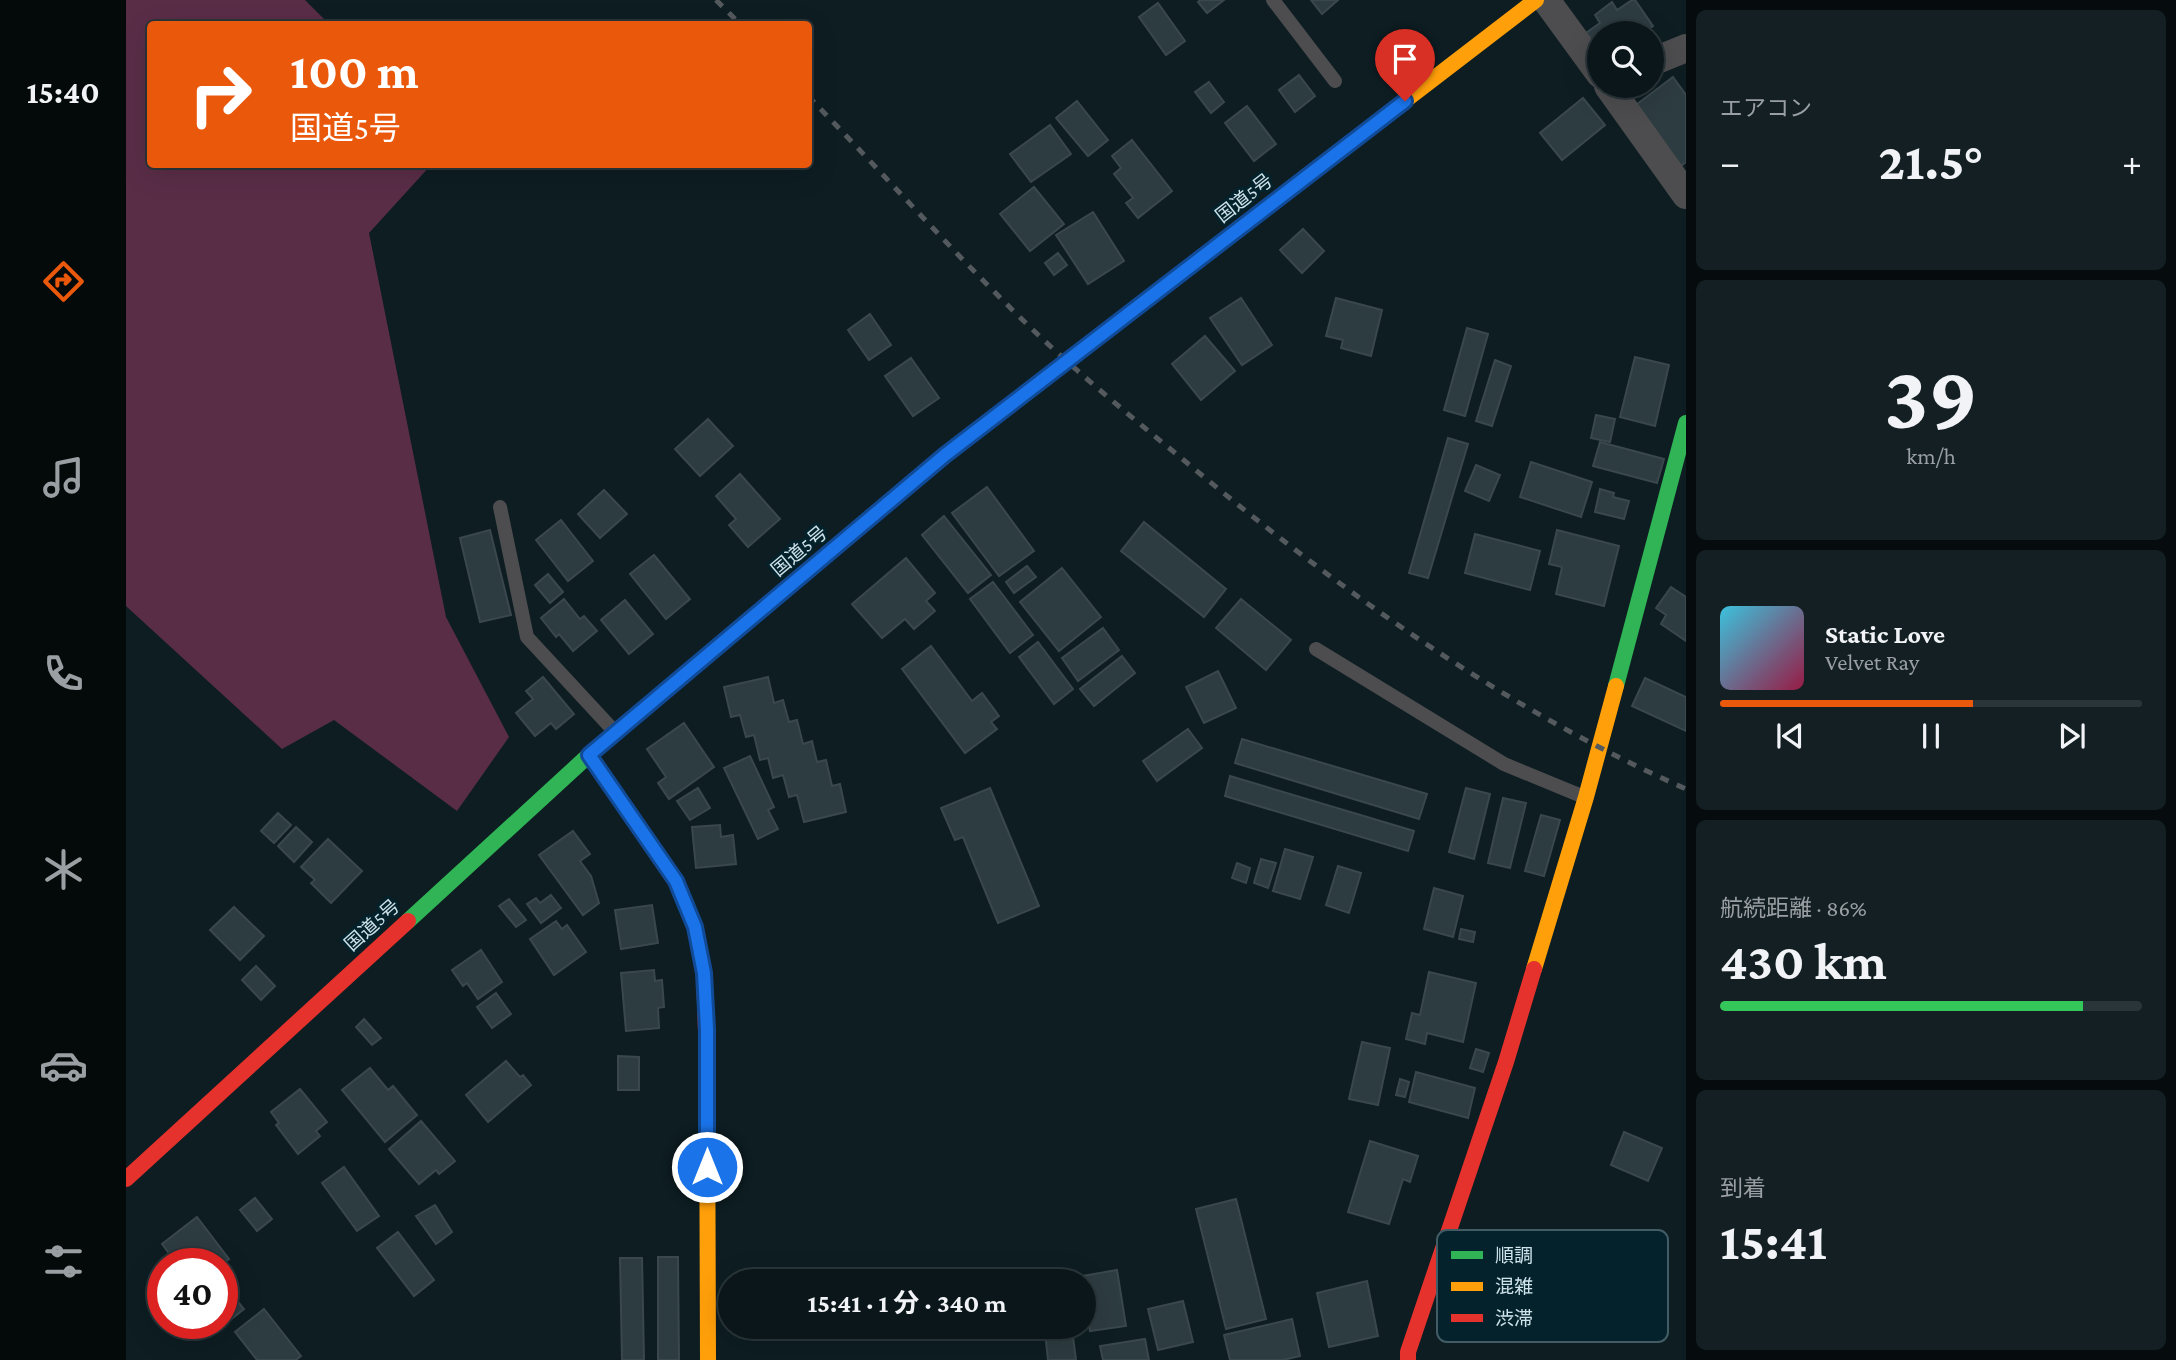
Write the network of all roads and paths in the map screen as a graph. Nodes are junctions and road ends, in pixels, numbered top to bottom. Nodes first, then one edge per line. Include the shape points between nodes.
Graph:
1 (1273, 0) edge
2 (1536, 0) edge
3 (1546, 0) edge
4 (1686, 48) edge
5 (1587, 56) edge
6 (1664, 57) edge
7 (1335, 81) dead end
8 (1617, 98) edge
9 (1686, 195) edge
10 (1686, 423) edge
11 (500, 507) dead end
12 (1316, 649) dead end
13 (616, 733) junction
14 (589, 755) junction
15 (1586, 797) junction
16 (126, 1179) edge
17 (1447, 1230) edge
18 (1437, 1258) edge
19 (1402, 1357) edge
20 (708, 1360) edge

1 - 7 lane
2 - 13 main road, 国道5号 via 945,455
3 - 5 street
4 - 6 street
8 - 9 street
10 - 15 main road
11 - 13 lane via 527,637
12 - 15 lane via 1504,764
13 - 14 main road, 国道5号
14 - 16 main road, 国道5号
14 - 20 main road via 676,881 695,927 704,973 707,1029
15 - 17 main road via 1506,1062
18 - 19 main road

